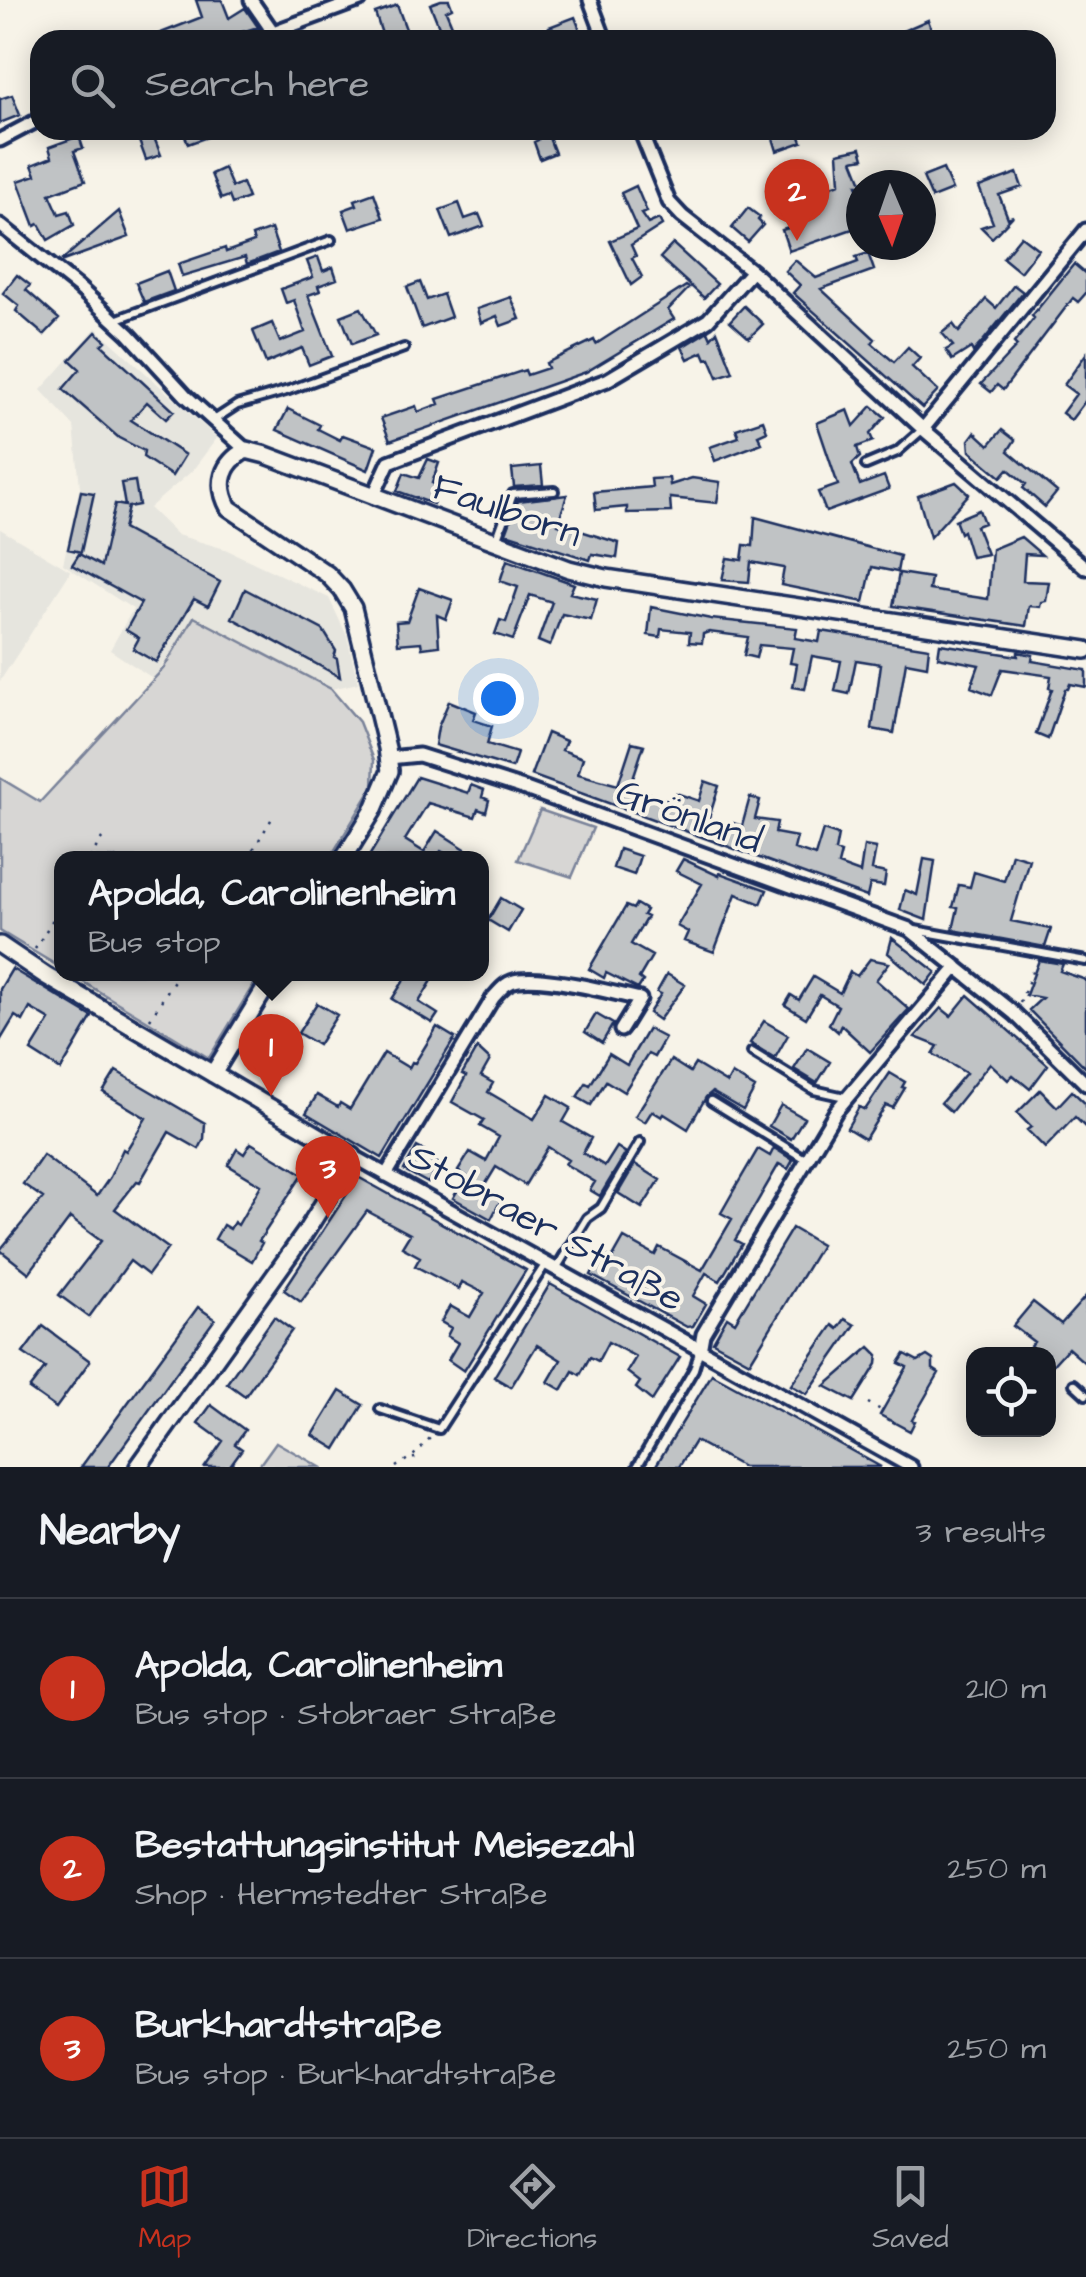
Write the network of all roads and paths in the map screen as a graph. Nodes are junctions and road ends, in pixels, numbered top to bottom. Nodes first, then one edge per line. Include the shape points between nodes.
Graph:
1 (251, 0) edge
2 (360, 0) edge
3 (590, 0) edge
4 (272, 30) edge
5 (278, 30) edge
6 (601, 30) edge
7 (30, 124) edge
8 (0, 140) edge
9 (644, 140) edge
10 (0, 225) edge
11 (1086, 230) edge
12 (331, 240) dead end
13 (1081, 246) edge
14 (752, 271) junction
15 (114, 320) junction
16 (404, 348) dead end
17 (214, 420) junction
18 (923, 429) junction
19 (246, 450) junction
20 (866, 465) dead end
21 (554, 491) dead end
22 (372, 497) junction
23 (495, 542) junction
24 (1086, 568) edge
25 (1086, 650) edge
26 (389, 758) junction
27 (274, 815) dead end
28 (105, 833) dead end
29 (94, 851) edge
30 (252, 851) edge
31 (348, 851) edge
32 (54, 918) edge
33 (909, 929) junction
34 (0, 945) edge
35 (1039, 953) junction
36 (1086, 961) edge
37 (27, 963) junction
38 (957, 967) junction
39 (54, 979) edge
40 (57, 981) edge
41 (174, 981) edge
42 (270, 981) edge
43 (1015, 1014) junction
44 (621, 1030) dead end
45 (142, 1031) junction
46 (752, 1052) dead end
47 (212, 1074) junction
48 (1086, 1084) edge
49 (846, 1097) junction
50 (711, 1101) dead end
51 (640, 1142) dead end
52 (353, 1156) junction
53 (806, 1160) junction
54 (386, 1175) junction
55 (550, 1268) junction
56 (700, 1351) junction
57 (1074, 1384) dead end
58 (1086, 1395) edge
59 (868, 1403) dead end
60 (380, 1410) dead end
61 (881, 1410) dead end
62 (439, 1429) junction
63 (414, 1455) junction
64 (138, 1467) edge
65 (396, 1467) edge
66 (415, 1467) edge
67 (637, 1467) edge
68 (911, 1467) edge

1 - 4 street
2 - 5 street
3 - 6 street
7 - 8 street
9 - 14 street via 669,202
10 - 15 street, Faulborn
11 - 13 street
12 - 15 lane
13 - 18 street
14 - 18 street
14 - 22 street via 708,320 607,380 389,462
15 - 17 street, Faulborn
16 - 17 lane via 237,405
17 - 19 street, Faulborn
18 - 20 lane via 897,452
18 - 24 street
19 - 22 street, Faulborn
19 - 26 street via 226,466 221,494 228,508 342,590 353,608
21 - 23 lane via 513,494
22 - 23 street, Faulborn
23 - 25 street, Faulborn via 606,578
26 - 31 street via 385,787
26 - 33 street, Grönland via 419,754
27 - 30 path
28 - 29 path
32 - 37 path
33 - 35 lane
33 - 38 street, Grönland
34 - 37 street, Stobraer Straße
35 - 36 lane
35 - 43 path
37 - 39 street, Stobraer Straße
38 - 43 street, Grönland
38 - 49 street
40 - 45 street, Stobraer Straße
41 - 45 path
42 - 47 street
43 - 48 street, Grönland
44 - 54 street via 640,999 520,980 505,984
45 - 47 street, Stobraer Straße
46 - 49 lane via 814,1090
47 - 52 street, Stobraer Straße
49 - 53 street
50 - 53 lane
51 - 55 lane via 600,1208
52 - 54 street, Stobraer Straße
52 - 64 street
53 - 56 street via 703,1334
54 - 55 street, Stobraer Straße
55 - 56 street, Stobraer Straße
55 - 62 lane
56 - 67 lane
56 - 68 street, Stobraer Straße
57 - 58 lane
59 - 61 path
60 - 62 lane
62 - 63 path
63 - 65 path
63 - 66 path

